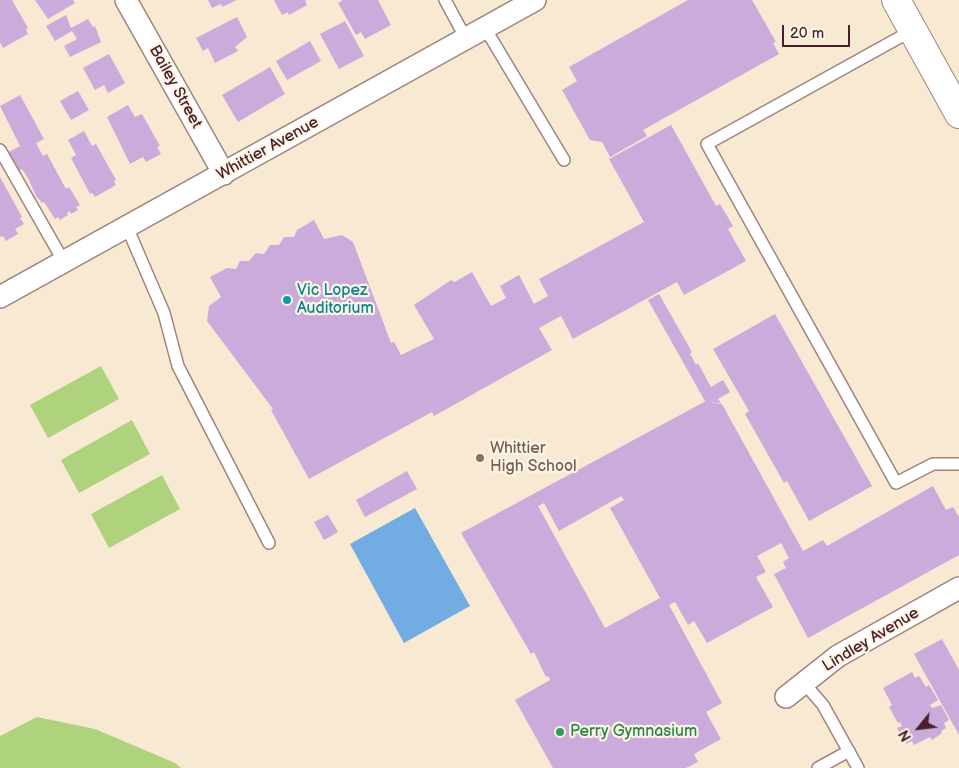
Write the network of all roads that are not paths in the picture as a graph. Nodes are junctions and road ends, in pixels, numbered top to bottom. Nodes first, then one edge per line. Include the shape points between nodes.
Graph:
1 (126, 0) edge
2 (445, 0) edge
3 (535, 0) edge
4 (896, 0) edge
5 (484, 28) junction
6 (913, 30) junction
7 (466, 39) junction
8 (959, 114) edge
9 (0, 150) edge
10 (564, 160) dead end
11 (224, 174) junction
12 (127, 227) junction
13 (64, 262) junction
14 (0, 297) edge
15 (959, 464) edge
16 (269, 543) dead end
17 (959, 588) edge
18 (804, 683) junction
19 (786, 697) dead end
20 (849, 751) junction
21 (818, 768) edge
22 (858, 768) edge

1 - 11 street, Bailey Street
2 - 7 lane
3 - 5 street, Whittier Avenue
4 - 6 street
5 - 7 street, Whittier Avenue
5 - 10 lane
6 - 8 street
6 - 15 lane via 707,144 896,483 933,464
7 - 11 street, Whittier Avenue
9 - 13 lane
11 - 12 street, Whittier Avenue
12 - 13 street, Whittier Avenue
12 - 16 lane via 164,314 178,366
13 - 14 street, Whittier Avenue
17 - 18 street, Lindley Avenue via 838,656
18 - 19 street, Lindley Avenue
18 - 20 lane via 823,705
20 - 21 lane
20 - 22 lane

